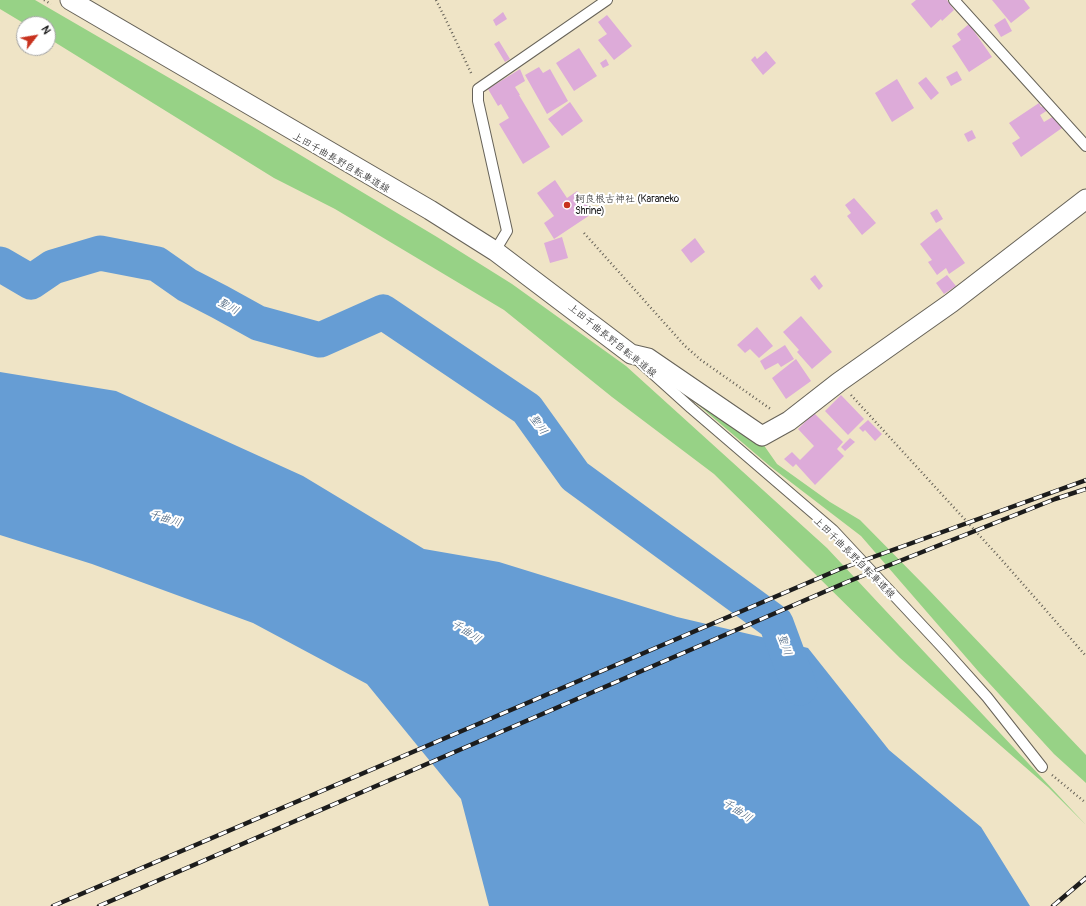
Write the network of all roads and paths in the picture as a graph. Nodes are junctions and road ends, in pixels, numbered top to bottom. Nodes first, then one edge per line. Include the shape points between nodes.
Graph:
1 (44, 0) edge
2 (70, 0) edge
3 (436, 0) edge
4 (607, 0) edge
5 (954, 0) edge
6 (51, 4) dead end
7 (478, 89) junction
8 (1086, 146) edge
9 (1086, 198) edge
10 (584, 233) dead end
11 (495, 251) junction
12 (631, 354) junction
13 (839, 382) junction
14 (789, 421) junction
15 (1086, 656) edge
16 (1042, 767) joint
17 (1086, 803) edge

1 - 6 path
2 - 11 street via 430,210
3 - 7 path
4 - 7 lane
5 - 8 lane
7 - 11 lane via 478,101 507,231
9 - 13 street via 951,304
10 - 14 path via 701,360
11 - 12 street
12 - 14 street via 648,358 762,436
12 - 16 lane via 833,530 987,697
13 - 14 street
13 - 15 path via 1001,558
16 - 17 path

